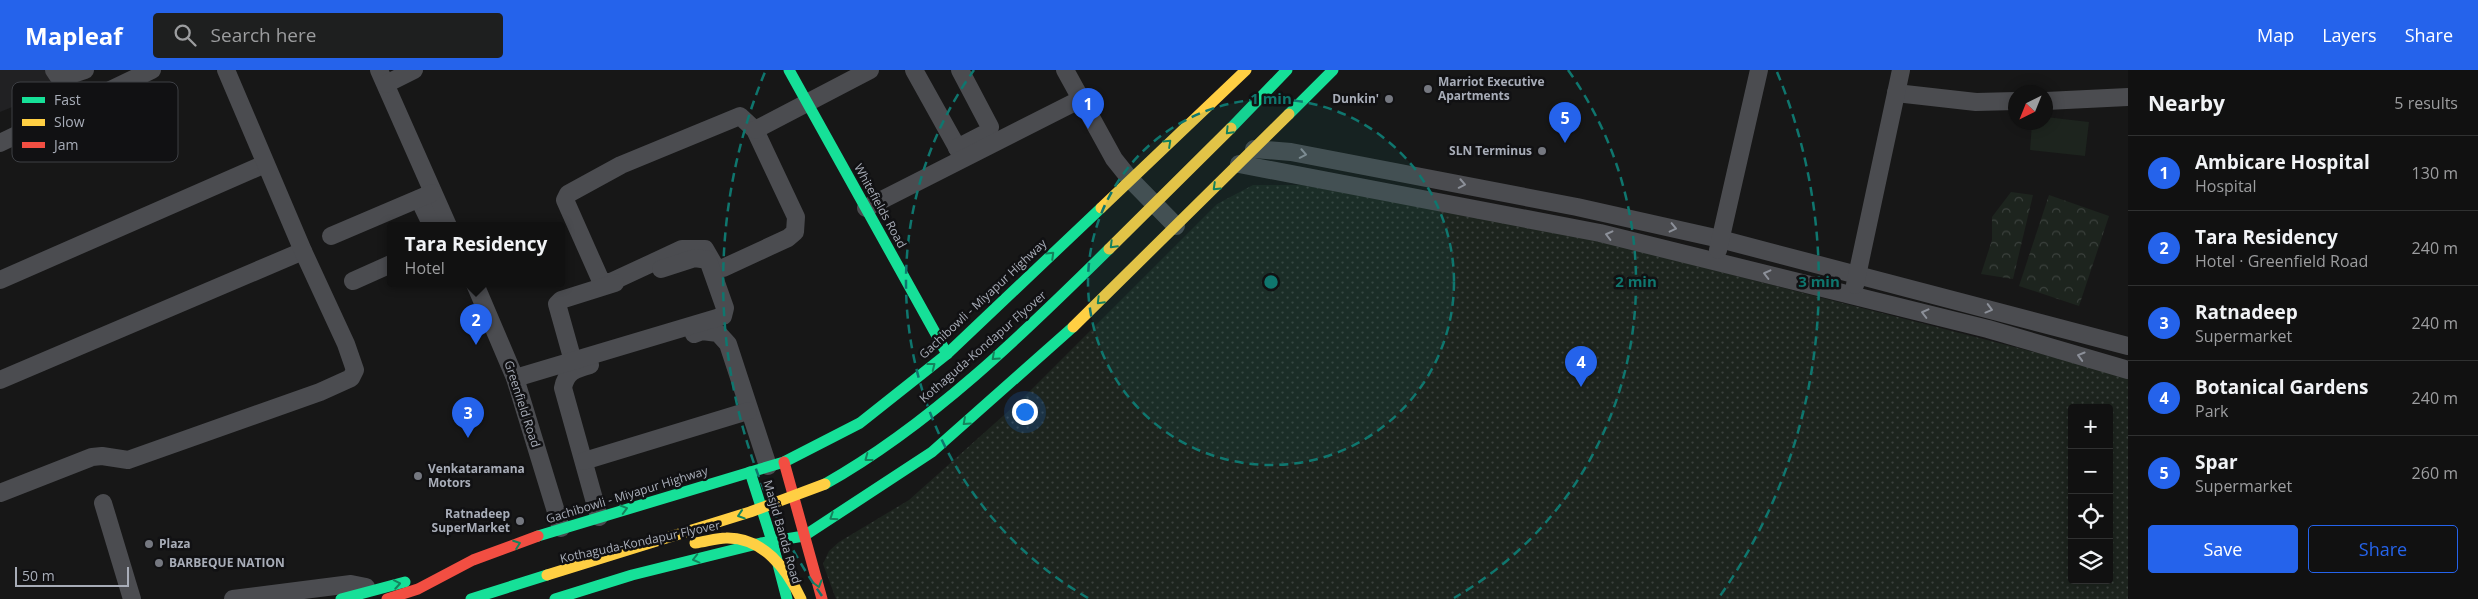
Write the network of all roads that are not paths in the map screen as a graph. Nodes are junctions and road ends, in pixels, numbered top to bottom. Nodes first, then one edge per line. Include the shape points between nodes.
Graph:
1 (54, 70) edge
2 (86, 70) edge
3 (152, 70) edge
4 (226, 70) edge
5 (414, 70) edge
6 (789, 70) edge
7 (870, 70) edge
8 (914, 70) edge
9 (962, 70) edge
10 (1065, 70) edge
11 (1246, 70) edge
12 (1286, 70) edge
13 (1333, 70) edge
14 (1759, 70) edge
15 (1900, 70) edge
16 (383, 77) edge
17 (127, 82) edge
18 (1896, 94) junction
19 (2128, 97) edge
20 (1081, 99) junction
21 (2053, 101) edge
22 (2008, 102) edge
23 (808, 104) junction
24 (755, 130) junction
25 (12, 137) edge
26 (1001, 139) junction
27 (0, 143) edge
28 (1254, 149) junction
29 (960, 154) junction
30 (265, 164) junction
31 (1239, 164) junction
32 (1130, 179) junction
33 (428, 201) junction
34 (866, 208) junction
35 (431, 222) edge
36 (445, 222) edge
37 (1176, 226) junction
38 (331, 236) dead end
39 (1720, 239) junction
40 (303, 251) junction
41 (1715, 262) junction
42 (387, 266) edge
43 (1857, 274) junction
44 (0, 280) edge
45 (353, 281) dead end
46 (476, 287) edge
47 (1852, 296) junction
48 (2128, 346) edge
49 (947, 354) junction
50 (573, 361) junction
51 (2128, 370) edge
52 (515, 378) junction
53 (0, 380) edge
54 (748, 411) junction
55 (584, 461) junction
56 (776, 464) junction
57 (750, 472) junction
58 (0, 493) edge
59 (103, 503) dead end
60 (598, 517) junction
61 (560, 528) junction
62 (804, 536) junction
63 (772, 540) junction
64 (547, 575) junction
65 (381, 594) edge
66 (132, 599) edge
67 (233, 599) edge
68 (341, 599) edge
69 (471, 599) edge
70 (555, 599) edge
71 (786, 599) edge
72 (801, 599) edge
73 (822, 599) edge

1 - 2 street via 58,76 64,77
3 - 17 street
4 - 30 street
5 - 16 street
6 - 23 main road, Whitefields Road
7 - 23 street
8 - 29 street
9 - 26 street
9 - 29 street via 990,127
10 - 20 street
32 -> 11 main road, Gachibowli - Miyapur Highway
12 -> 64 main road, Kothaguda-Kondapur Flyover, bridge via 1055,303 960,389 859,465 820,487 750,512
13 - 28 main road
14 - 39 street
15 - 18 street
16 - 33 street
18 - 22 street
18 - 43 street
19 - 21 street
20 - 26 street
20 - 32 street via 1110,153
23 - 24 street
23 - 34 main road, Whitefields Road
24 - 24 street via 745,118 736,117 621,165 568,194 565,200 601,281 611,282 688,248 705,249 716,268 723,268 795,232 796,217
25 - 27 street
26 - 29 street
28 - 31 main road
28 -> 39 street via 1291,152 1462,184
29 - 34 street
30 - 40 street
30 - 44 street
31 -> 37 main road
41 -> 31 street via 1593,232
32 - 37 street
49 -> 32 main road, Gachibowli - Miyapur Highway
33 - 35 street
33 - 36 street
33 - 38 street
34 - 49 main road, Whitefields Road
37 -> 62 main road via 1082,318 932,452
39 - 41 street
39 - 43 street
40 - 53 street
40 - 58 street via 346,344 355,370 351,378 128,460 92,457
47 -> 41 street
42 - 45 street
43 - 47 street
43 -> 48 street
46 - 52 street, Greenfield Road
51 -> 47 street via 1988,329
56 -> 49 main road, Gachibowli - Miyapur Highway via 860,423
50 - 50 street via 720,319 725,308 708,260 696,258 558,301
50 - 52 street
52 - 61 street, Greenfield Road
54 - 55 street
54 - 55 street via 728,344 724,337 711,331 580,368 570,372 563,388
54 - 56 street
55 - 60 street
56 - 57 main road, Gachibowli - Miyapur Highway
56 - 62 main road, Masjid Banda Road
60 -> 57 main road, Gachibowli - Miyapur Highway
57 - 63 main road, Masjid Banda Road
59 - 66 street
60 - 61 main road, Gachibowli - Miyapur Highway
65 -> 61 main road, Gachibowli - Miyapur Highway via 403,581 418,589 473,560
62 - 63 main road
62 -> 73 main road, Masjid Banda Road
63 -> 70 main road via 632,575
63 - 71 main road, Masjid Banda Road
64 - 69 main road, Kothaguda-Kondapur Flyover
64 - 72 main road, Kothaguda-Kondapur Flyover, bridge via 729,538 747,541 782,565
65 - 67 street via 351,584
65 - 68 main road

